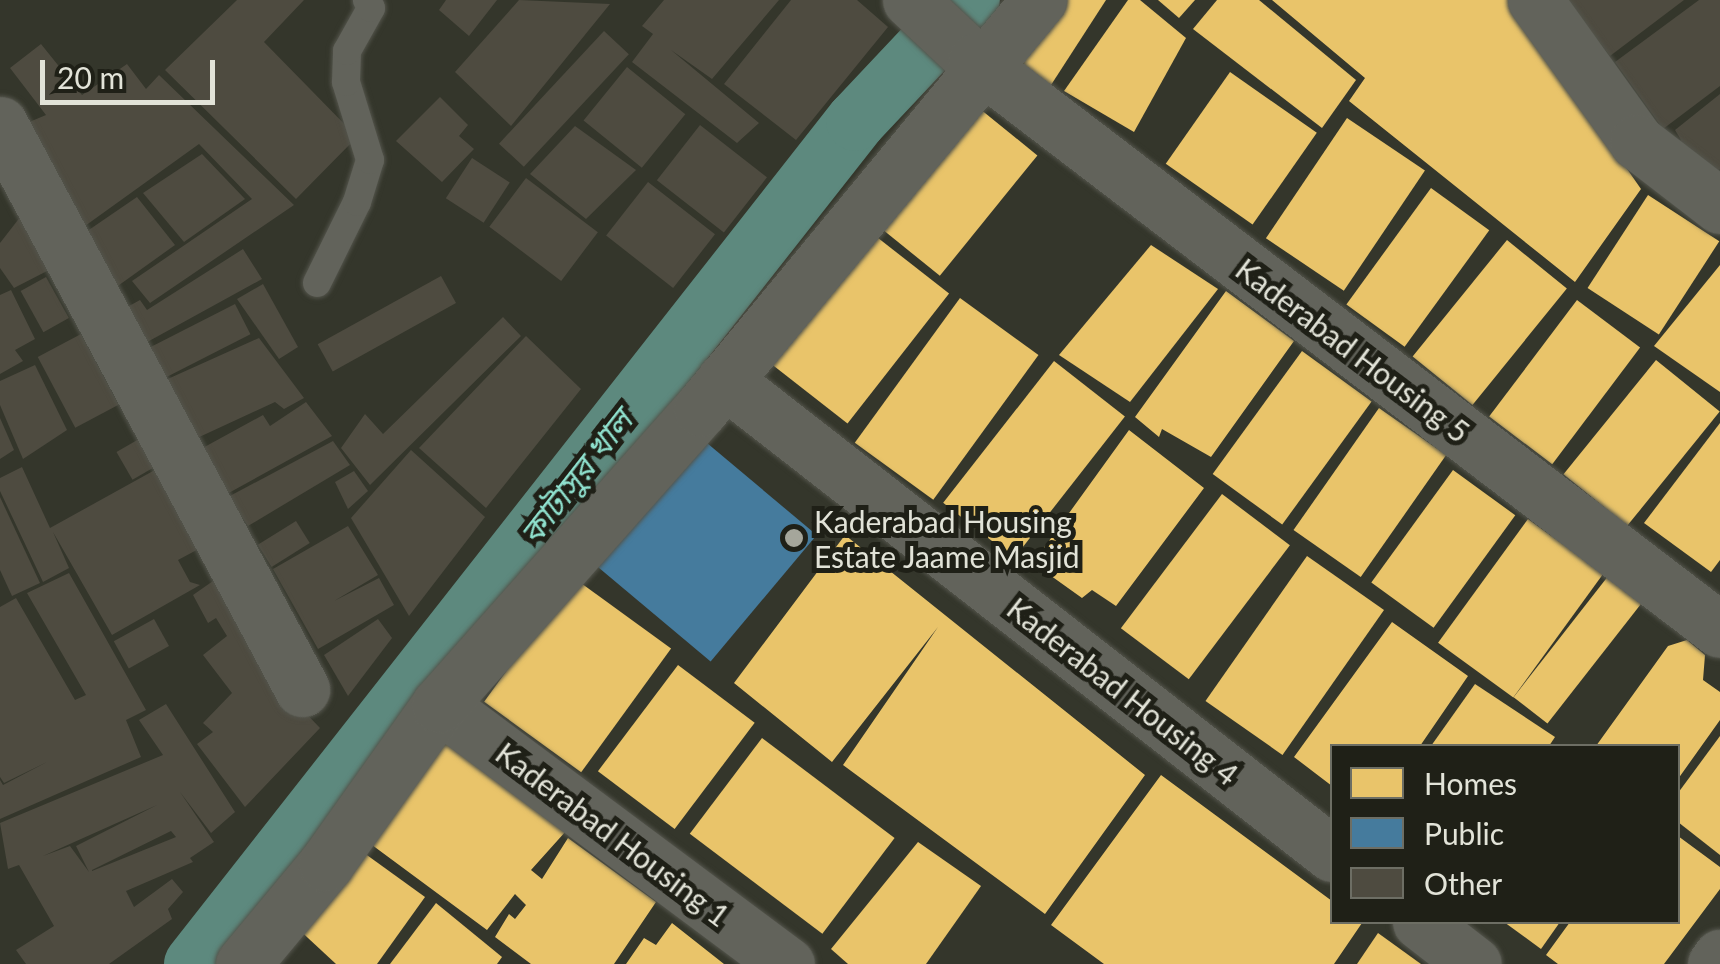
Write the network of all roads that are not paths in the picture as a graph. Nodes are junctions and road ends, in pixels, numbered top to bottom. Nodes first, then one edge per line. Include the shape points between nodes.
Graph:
1 (367, 0) edge
2 (910, 0) edge
3 (1039, 0) edge
4 (1535, 0) edge
5 (981, 65) junction
6 (0, 124) edge
7 (1720, 206) edge
8 (317, 283) dead end
9 (724, 380) junction
10 (1720, 630) edge
11 (302, 689) dead end
12 (439, 704) junction
13 (1330, 852) edge
14 (1423, 924) edge
15 (267, 953) edge
16 (1720, 957) edge
17 (787, 964) edge
18 (1474, 964) edge
19 (1715, 964) edge

1 - 8 lane via 371,8 347,51 346,82 370,160
2 - 5 street, Kaderabad Housing 5
3 - 5 street
4 - 7 street via 1637,142
5 - 9 street
5 - 10 street, Kaderabad Housing 5
6 - 11 street
9 - 12 street
9 - 13 street, Kaderabad Housing 4
12 - 15 street
12 - 17 street, Kaderabad Housing 1
14 - 18 street
16 - 19 street

